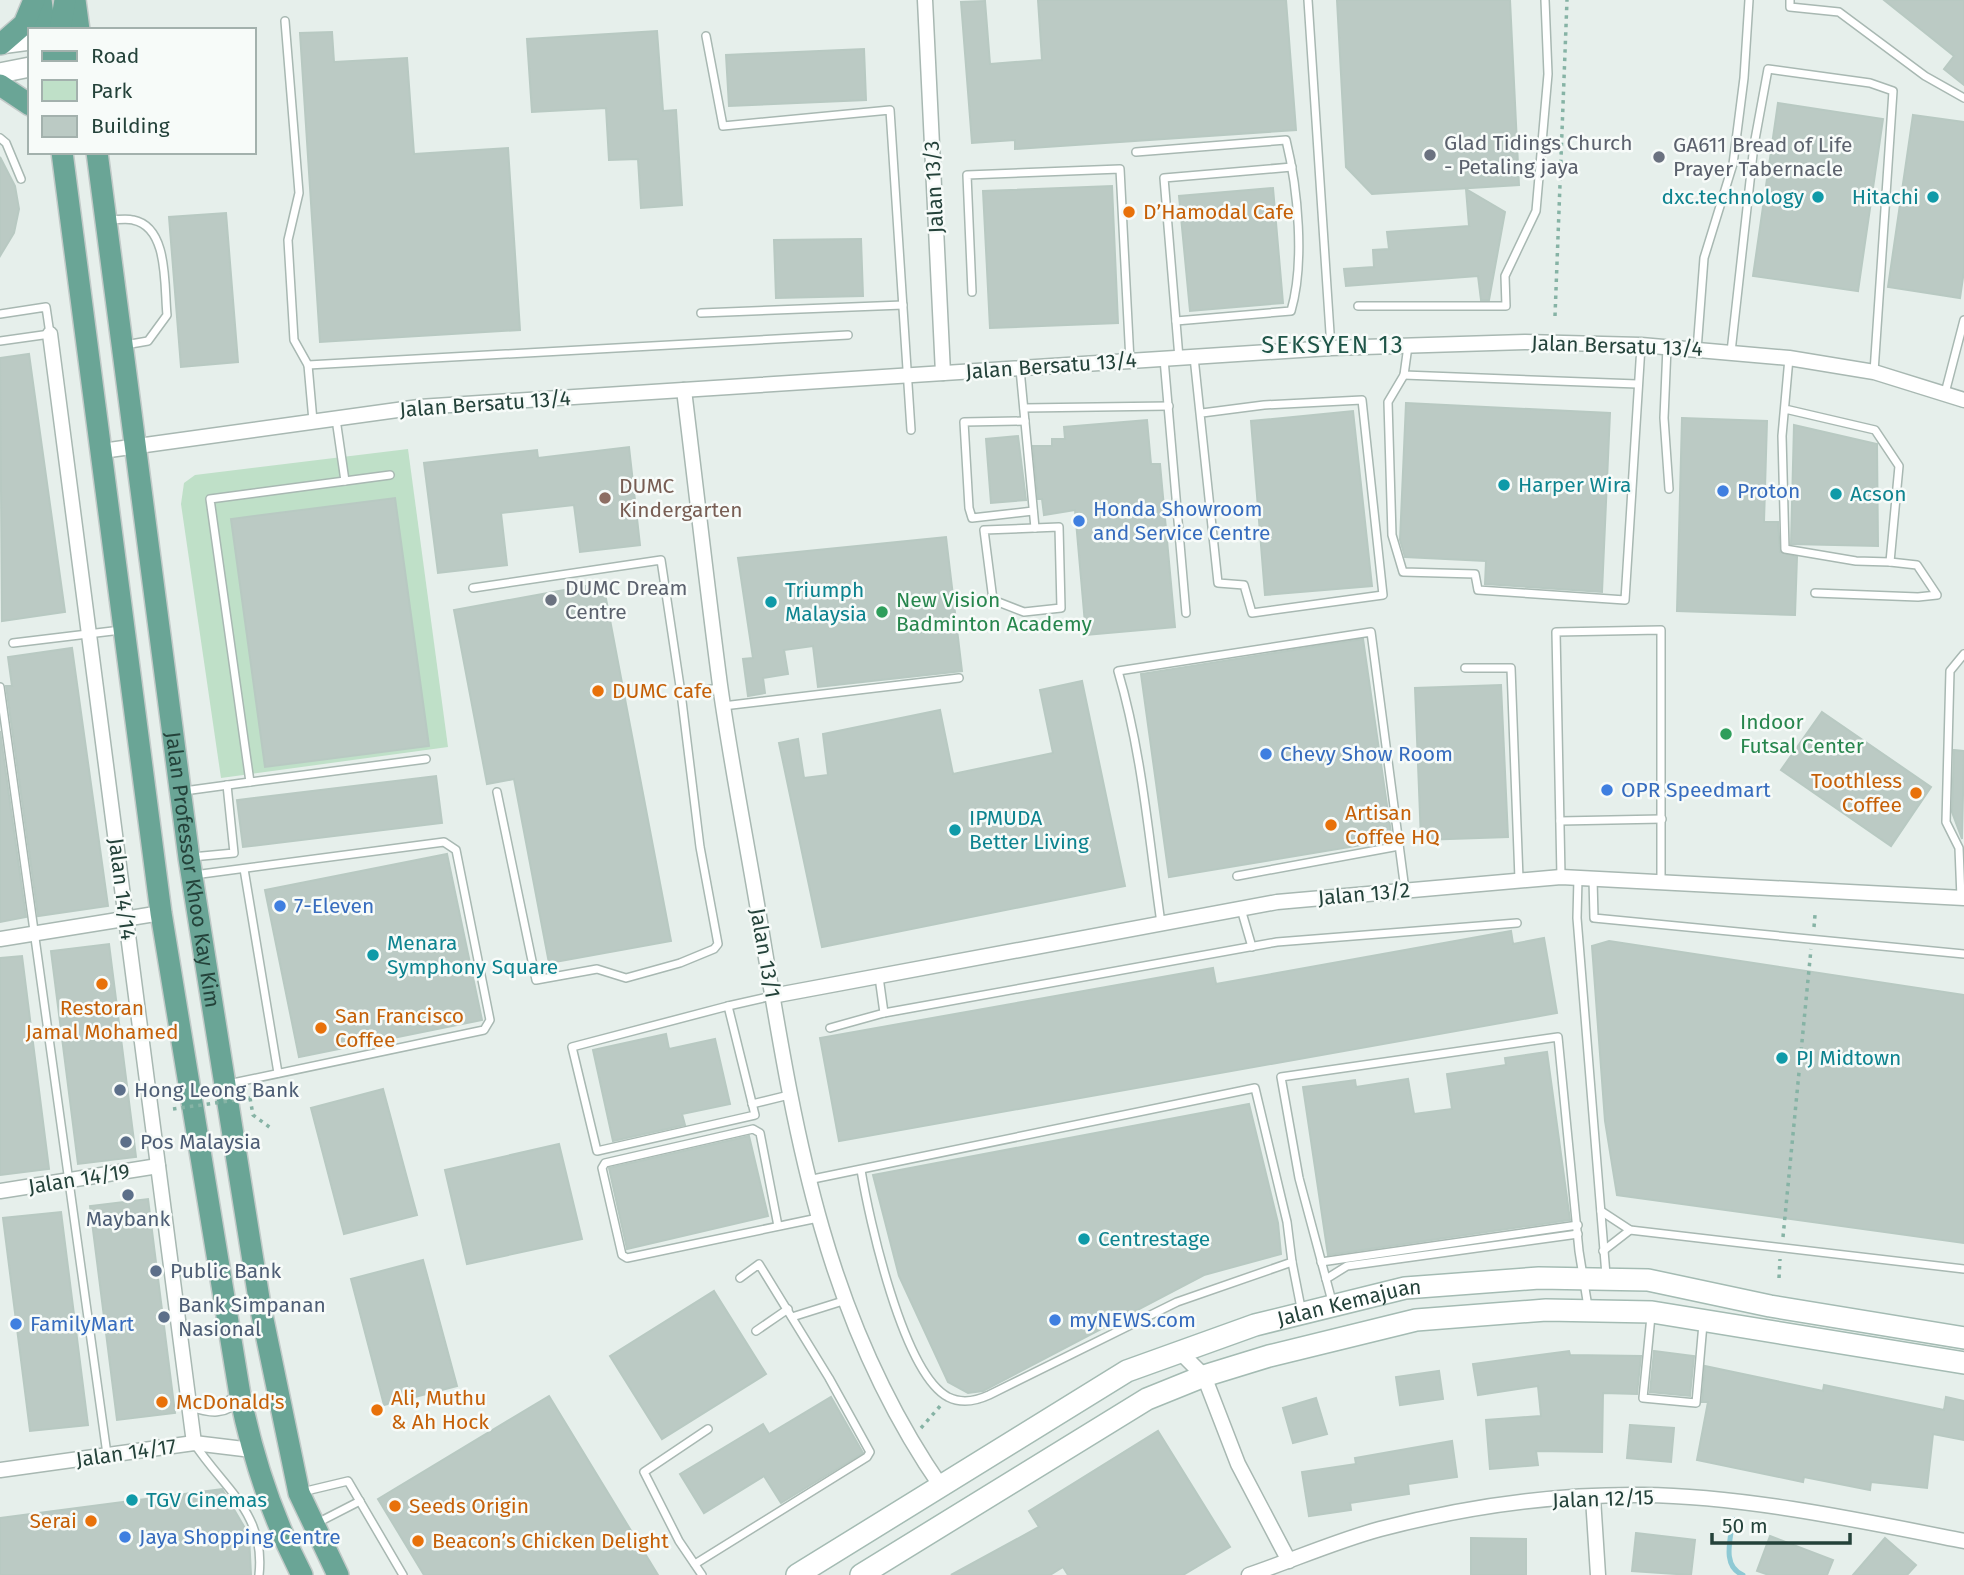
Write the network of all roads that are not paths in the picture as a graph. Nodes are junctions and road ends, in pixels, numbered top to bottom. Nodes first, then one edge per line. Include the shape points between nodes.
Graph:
1 (34, 0) edge
2 (41, 0) edge
3 (65, 0) edge
4 (75, 0) edge
5 (925, 0) edge
6 (1308, 0) edge
7 (1545, 0) edge
8 (1749, 0) edge
9 (1790, 0) edge
10 (285, 21) dead end
11 (45, 28) edge
12 (60, 28) edge
13 (79, 28) edge
14 (706, 36) dead end
15 (28, 40) edge
16 (0, 44) edge
17 (28, 67) edge
18 (0, 73) edge
19 (0, 85) edge
20 (1964, 98) edge
21 (28, 104) edge
22 (0, 138) edge
23 (1136, 152) dead end
24 (62, 154) edge
25 (97, 154) edge
26 (1292, 167) junction
27 (21, 179) dead end
28 (106, 221) junction
29 (972, 292) dead end
30 (903, 305) junction
31 (1358, 306) dead end
32 (701, 313) dead end
33 (0, 314) edge
34 (1964, 320) edge
35 (1176, 321) junction
36 (50, 334) junction
37 (848, 335) dead end
38 (0, 341) edge
39 (1641, 345) junction
40 (121, 346) junction
41 (1408, 346) junction
42 (1668, 346) junction
43 (1331, 348) junction
44 (1698, 350) junction
45 (1731, 352) junction
46 (1187, 358) junction
47 (1789, 358) junction
48 (1164, 359) junction
49 (1130, 361) junction
50 (308, 365) junction
51 (1020, 368) junction
52 (1874, 372) junction
53 (943, 373) junction
54 (1404, 375) junction
55 (908, 376) junction
56 (1637, 384) junction
57 (684, 390) junction
58 (1945, 393) junction
59 (1964, 400) edge
60 (1169, 405) junction
61 (1024, 408) junction
62 (1785, 409) junction
63 (1202, 413) junction
64 (336, 418) junction
65 (1025, 421) junction
66 (313, 422) junction
67 (912, 430) dead end
68 (134, 447) junction
69 (102, 451) junction
70 (390, 475) dead end
71 (345, 481) junction
72 (1670, 489) dead end
73 (1033, 511) junction
74 (1035, 528) junction
75 (1891, 562) junction
76 (473, 587) dead end
77 (1815, 593) dead end
78 (1186, 613) dead end
79 (125, 630) junction
80 (89, 633) junction
81 (13, 643) dead end
82 (1964, 654) edge
83 (1465, 668) dead end
84 (959, 678) dead end
85 (0, 687) edge
86 (720, 687) junction
87 (681, 693) junction
88 (723, 706) junction
89 (426, 758) dead end
90 (250, 782) junction
91 (227, 785) junction
92 (180, 791) junction
93 (497, 792) dead end
94 (1662, 819) junction
95 (1560, 821) junction
96 (1399, 846) junction
97 (1961, 848) edge
98 (190, 867) junction
99 (244, 869) junction
100 (1237, 876) dead end
101 (1561, 877) junction
102 (1519, 879) junction
103 (1586, 879) junction
104 (1661, 883) junction
105 (1405, 890) junction
106 (1962, 898) edge
107 (1240, 908) junction
108 (162, 913) junction
109 (126, 919) junction
110 (1161, 923) junction
111 (1517, 923) dead end
112 (33, 934) junction
113 (0, 939) edge
114 (1252, 947) junction
115 (1964, 954) edge
116 (878, 976) junction
117 (772, 996) junction
118 (728, 1006) junction
119 (884, 1013) junction
120 (830, 1028) dead end
121 (278, 1073) junction
122 (224, 1085) junction
123 (789, 1095) junction
124 (752, 1104) junction
125 (158, 1166) junction
126 (860, 1170) junction
127 (68, 1180) junction
128 (808, 1181) junction
129 (0, 1191) edge
130 (1601, 1211) junction
131 (818, 1218) junction
132 (778, 1226) junction
133 (1578, 1230) junction
134 (1630, 1230) junction
135 (1604, 1251) junction
136 (1292, 1262) junction
137 (1321, 1262) junction
138 (1964, 1269) edge
139 (740, 1278) dead end
140 (1326, 1279) junction
141 (1596, 1279) junction
142 (843, 1301) junction
143 (1333, 1306) junction
144 (788, 1309) junction
145 (1589, 1311) junction
146 (1652, 1312) junction
147 (1302, 1313) junction
148 (792, 1317) junction
149 (1703, 1320) junction
150 (756, 1331) dead end
151 (1964, 1338) edge
152 (1179, 1351) junction
153 (1964, 1363) edge
154 (1204, 1376) junction
155 (240, 1395) junction
156 (189, 1403) junction
157 (708, 1429) dead end
158 (194, 1443) junction
159 (251, 1451) junction
160 (107, 1455) junction
161 (0, 1470) edge
162 (942, 1488) junction
163 (299, 1493) junction
164 (1593, 1499) junction
165 (360, 1501) junction
166 (314, 1524) junction
167 (1964, 1541) edge
168 (1289, 1561) junction
169 (695, 1564) junction
170 (259, 1575) edge
171 (302, 1575) edge
172 (338, 1575) edge
173 (403, 1575) edge
174 (702, 1575) edge
175 (797, 1575) edge
176 (861, 1575) edge
177 (1250, 1575) edge
178 (1598, 1575) edge

1 - 16 main road via 24,23
2 - 11 main road
3 - 12 main road
4 - 13 main road
5 - 53 street, Jalan 13/3
6 - 43 lane
7 - 31 lane via 1548,74 1536,211 1505,276 1506,306
8 - 44 lane via 1733,164 1704,258
9 - 20 lane via 1790,7 1839,12 1925,76
10 - 50 lane via 299,193 288,240 294,340
14 - 30 lane via 723,126 890,110
15 - 16 street
17 - 18 street
19 - 21 main road
22 - 27 lane
23 - 26 lane via 1286,140
24 - 69 main road, Jalan Professor Khoo Kay Kim
25 - 28 main road, Jalan Professor Khoo Kay Kim
26 - 35 lane via 1299,284 1291,312
26 - 35 lane via 1164,178
28 - 40 main road, Jalan Professor Khoo Kay Kim
28 - 40 lane via 132,219 152,231 159,244 167,314 148,341
29 - 49 lane via 967,175 1120,169
30 - 32 lane
30 - 55 lane
33 - 36 lane via 46,307
34 - 58 lane
35 - 46 lane
36 - 38 lane
36 - 80 street, Jalan 14/14
37 - 50 lane
39 - 41 street, Jalan Bersatu 13/4
39 - 42 street, Jalan Bersatu 13/4
39 - 56 lane
40 - 68 main road, Jalan Professor Khoo Kay Kim
41 - 43 street, Jalan Bersatu 13/4
41 - 54 lane
42 - 44 street, Jalan Bersatu 13/4
42 - 72 lane via 1664,418
43 - 46 street, Jalan Bersatu 13/4
44 - 45 street, Jalan Bersatu 13/4
45 - 47 street, Jalan Bersatu 13/4
45 - 52 lane via 1754,145 1768,69 1870,83 1893,91
46 - 48 street, Jalan Bersatu 13/4
46 - 63 lane
47 - 52 street, Jalan Bersatu 13/4
47 - 62 lane
48 - 49 street, Jalan Bersatu 13/4
48 - 60 lane
49 - 51 street, Jalan Bersatu 13/4
50 - 66 lane
51 - 53 street, Jalan Bersatu 13/4
51 - 61 lane
52 - 58 street, Jalan Bersatu 13/4
53 - 55 street, Jalan Bersatu 13/4
54 - 56 lane
54 - 56 lane via 1388,402 1392,536 1403,572 1475,573 1478,590 1625,600
55 - 57 street, Jalan Bersatu 13/4
55 - 67 lane
57 - 64 street, Jalan Bersatu 13/4 via 419,407
57 - 86 street, Jalan 13/1
58 - 59 street, Jalan Bersatu 13/4
60 - 61 lane
60 - 78 lane
61 - 65 lane
62 - 75 lane via 1875,430 1899,466
62 - 75 lane via 1785,549
63 - 63 lane via 1218,583 1244,585 1252,613 1383,595 1362,400
64 - 66 street, Jalan Bersatu 13/4
64 - 71 lane
65 - 73 lane
65 - 73 lane via 964,422 969,508 972,518
66 - 68 street, Jalan Bersatu 13/4
68 - 69 street, Jalan Bersatu 13/4
68 - 92 main road, Jalan Professor Khoo Kay Kim
69 - 79 main road, Jalan Professor Khoo Kay Kim
70 - 71 lane
71 - 90 lane via 210,499
73 - 74 lane
74 - 74 lane via 1059,527 1061,608 1024,612 993,600 984,530
75 - 77 lane via 1917,565 1937,595
76 - 87 lane via 661,560
79 - 80 lane
79 - 108 main road, Jalan Professor Khoo Kay Kim
80 - 81 lane
80 - 109 street, Jalan 14/14
82 - 97 lane via 1950,671 1946,822
83 - 102 lane via 1511,668
84 - 88 lane
85 - 112 lane
86 - 87 lane
86 - 88 street, Jalan 13/1
87 - 93 lane via 700,847 718,944 714,949 626,978 597,969 536,981
88 - 117 street, Jalan 13/1
89 - 90 lane
90 - 91 lane
91 - 92 lane
91 - 98 lane via 234,853
92 - 98 main road, Jalan Professor Khoo Kay Kim
94 - 95 lane
94 - 95 lane via 1661,630 1556,632
94 - 104 lane
95 - 101 lane
96 - 100 lane
96 - 105 lane
96 - 110 lane via 1371,632 1118,671 1128,708
97 - 106 lane
98 - 99 lane
98 - 122 main road, Jalan Professor Khoo Kay Kim
99 - 121 lane
99 - 121 lane via 444,842 452,845 457,850 491,1020 484,1030
101 - 102 street, Jalan 13/2
101 - 103 street, Jalan 13/2
102 - 105 street, Jalan 13/2
103 - 104 street, Jalan 13/2
103 - 115 lane via 1594,918
103 - 130 lane via 1577,918
104 - 106 street, Jalan 13/2
105 - 107 street, Jalan 13/2
107 - 110 street, Jalan 13/2
107 - 114 lane
108 - 109 street
108 - 155 main road, Jalan Professor Khoo Kay Kim
109 - 112 street
109 - 125 street, Jalan 14/14
110 - 116 street, Jalan 13/2
111 - 114 lane
112 - 113 street
112 - 127 lane
114 - 119 lane
116 - 117 street, Jalan 13/2
116 - 119 lane
117 - 118 lane
117 - 123 street, Jalan 13/1
118 - 124 lane
118 - 124 lane via 572,1047 597,1151 755,1115
119 - 120 lane
121 - 122 lane
122 - 163 main road, Jalan Professor Khoo Kay Kim via 260,1305
123 - 124 lane
123 - 128 street, Jalan 13/1
125 - 127 street, Jalan 14/19
125 - 156 street, Jalan 14/14
126 - 128 lane
126 - 136 lane via 1255,1088
126 - 136 lane via 868,1216 895,1308 918,1360 947,1397 966,1402 977,1401 1177,1302
127 - 129 street, Jalan 14/19
127 - 160 lane
128 - 131 street, Jalan 13/1
130 - 134 lane
130 - 135 lane
131 - 132 lane
131 - 142 street, Jalan 13/1
132 - 132 lane via 760,1133 752,1129 605,1163 602,1168 622,1255 627,1258
133 - 137 lane
133 - 137 lane via 1558,1037 1281,1076 1299,1178
133 - 140 lane via 1348,1266
133 - 141 lane
134 - 135 lane
134 - 138 lane
135 - 141 lane
136 - 147 lane
137 - 140 lane
139 - 144 lane via 760,1264
140 - 143 lane
141 - 143 main road, Jalan Kemajuan via 1405,1288
141 - 145 lane
141 - 151 main road, Jalan Kemajuan via 1648,1280 1770,1306
142 - 148 lane
142 - 162 street, Jalan 13/1 via 892,1408
143 - 147 main road, Jalan Kemajuan
144 - 148 lane
144 - 150 lane
145 - 146 main road, Jalan Kemajuan
145 - 154 main road, Jalan Kemajuan via 1416,1320
146 - 149 main road, Jalan Kemajuan
146 - 149 lane via 1643,1398 1696,1403
147 - 152 main road, Jalan Kemajuan
148 - 169 lane via 870,1452
149 - 153 main road, Jalan Kemajuan
152 - 154 street
152 - 162 main road, Jalan Kemajuan via 1127,1371
154 - 168 street via 1238,1464
154 - 176 main road, Jalan Kemajuan via 1147,1399
155 - 156 street via 219,1410
155 - 159 main road, Jalan Professor Khoo Kay Kim
156 - 158 street, Jalan 14/14
157 - 169 lane via 644,1472 678,1541
158 - 159 street, Jalan 14/17
158 - 160 street, Jalan 14/17
158 - 170 lane via 210,1468 232,1489 252,1524
159 - 171 main road, Jalan Professor Khoo Kay Kim via 271,1509
160 - 161 street, Jalan 14/17
162 - 175 main road, Jalan Kemajuan
163 - 165 lane via 348,1481
163 - 166 main road, Jalan Professor Khoo Kay Kim
164 - 167 street, Jalan 12/15 via 1643,1495 1752,1505
164 - 168 street, Jalan 12/15 via 1537,1501 1452,1513 1378,1530
164 - 178 street
165 - 166 lane
165 - 173 lane
166 - 172 main road, Jalan Professor Khoo Kay Kim
168 - 177 street, Jalan 12/15
169 - 174 lane

